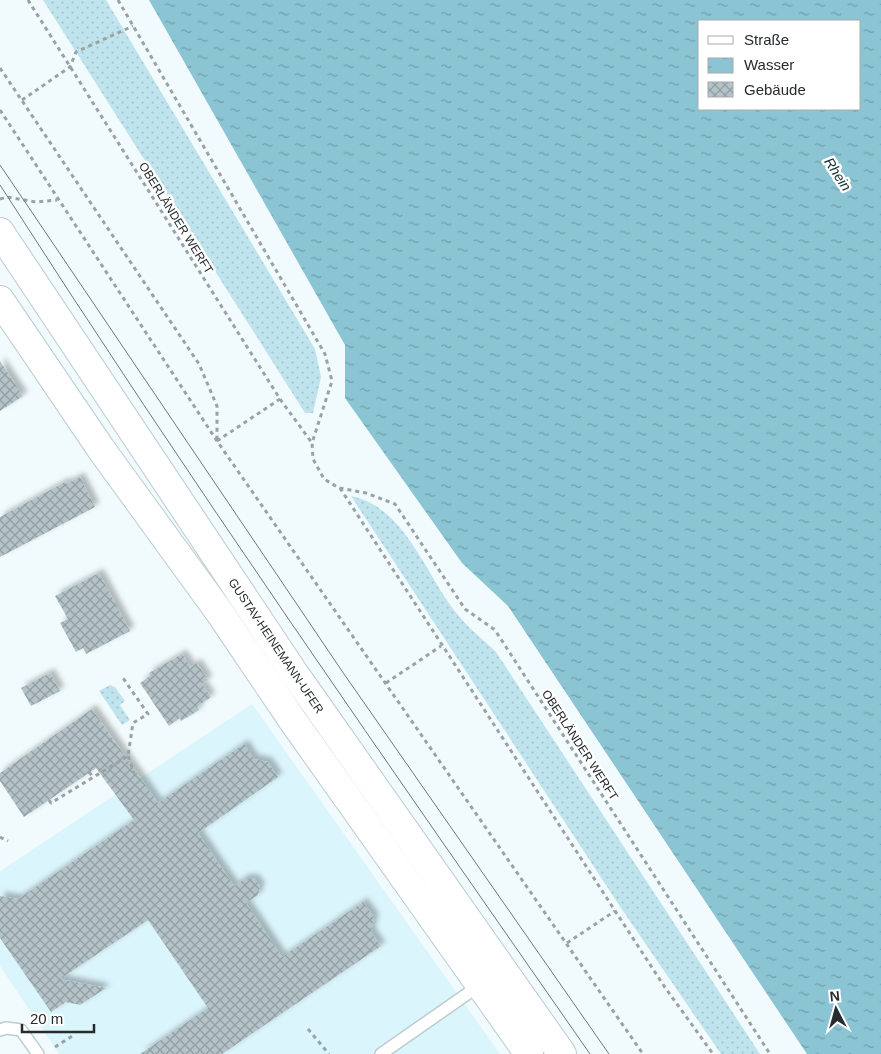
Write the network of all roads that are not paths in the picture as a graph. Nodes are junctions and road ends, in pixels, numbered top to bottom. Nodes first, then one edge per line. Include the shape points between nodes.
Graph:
1 (7, 247) edge
2 (0, 300) edge
3 (480, 986) junction
4 (0, 1030) edge
5 (42, 1053) edge
6 (382, 1054) edge
7 (529, 1054) edge
8 (562, 1054) edge

1 - 8 main road, GUSTAV-HEINEMANN-UFER via 294,673
2 - 3 main road via 101,449 220,613
3 - 6 lane
3 - 7 main road
4 - 5 lane via 21,1030

